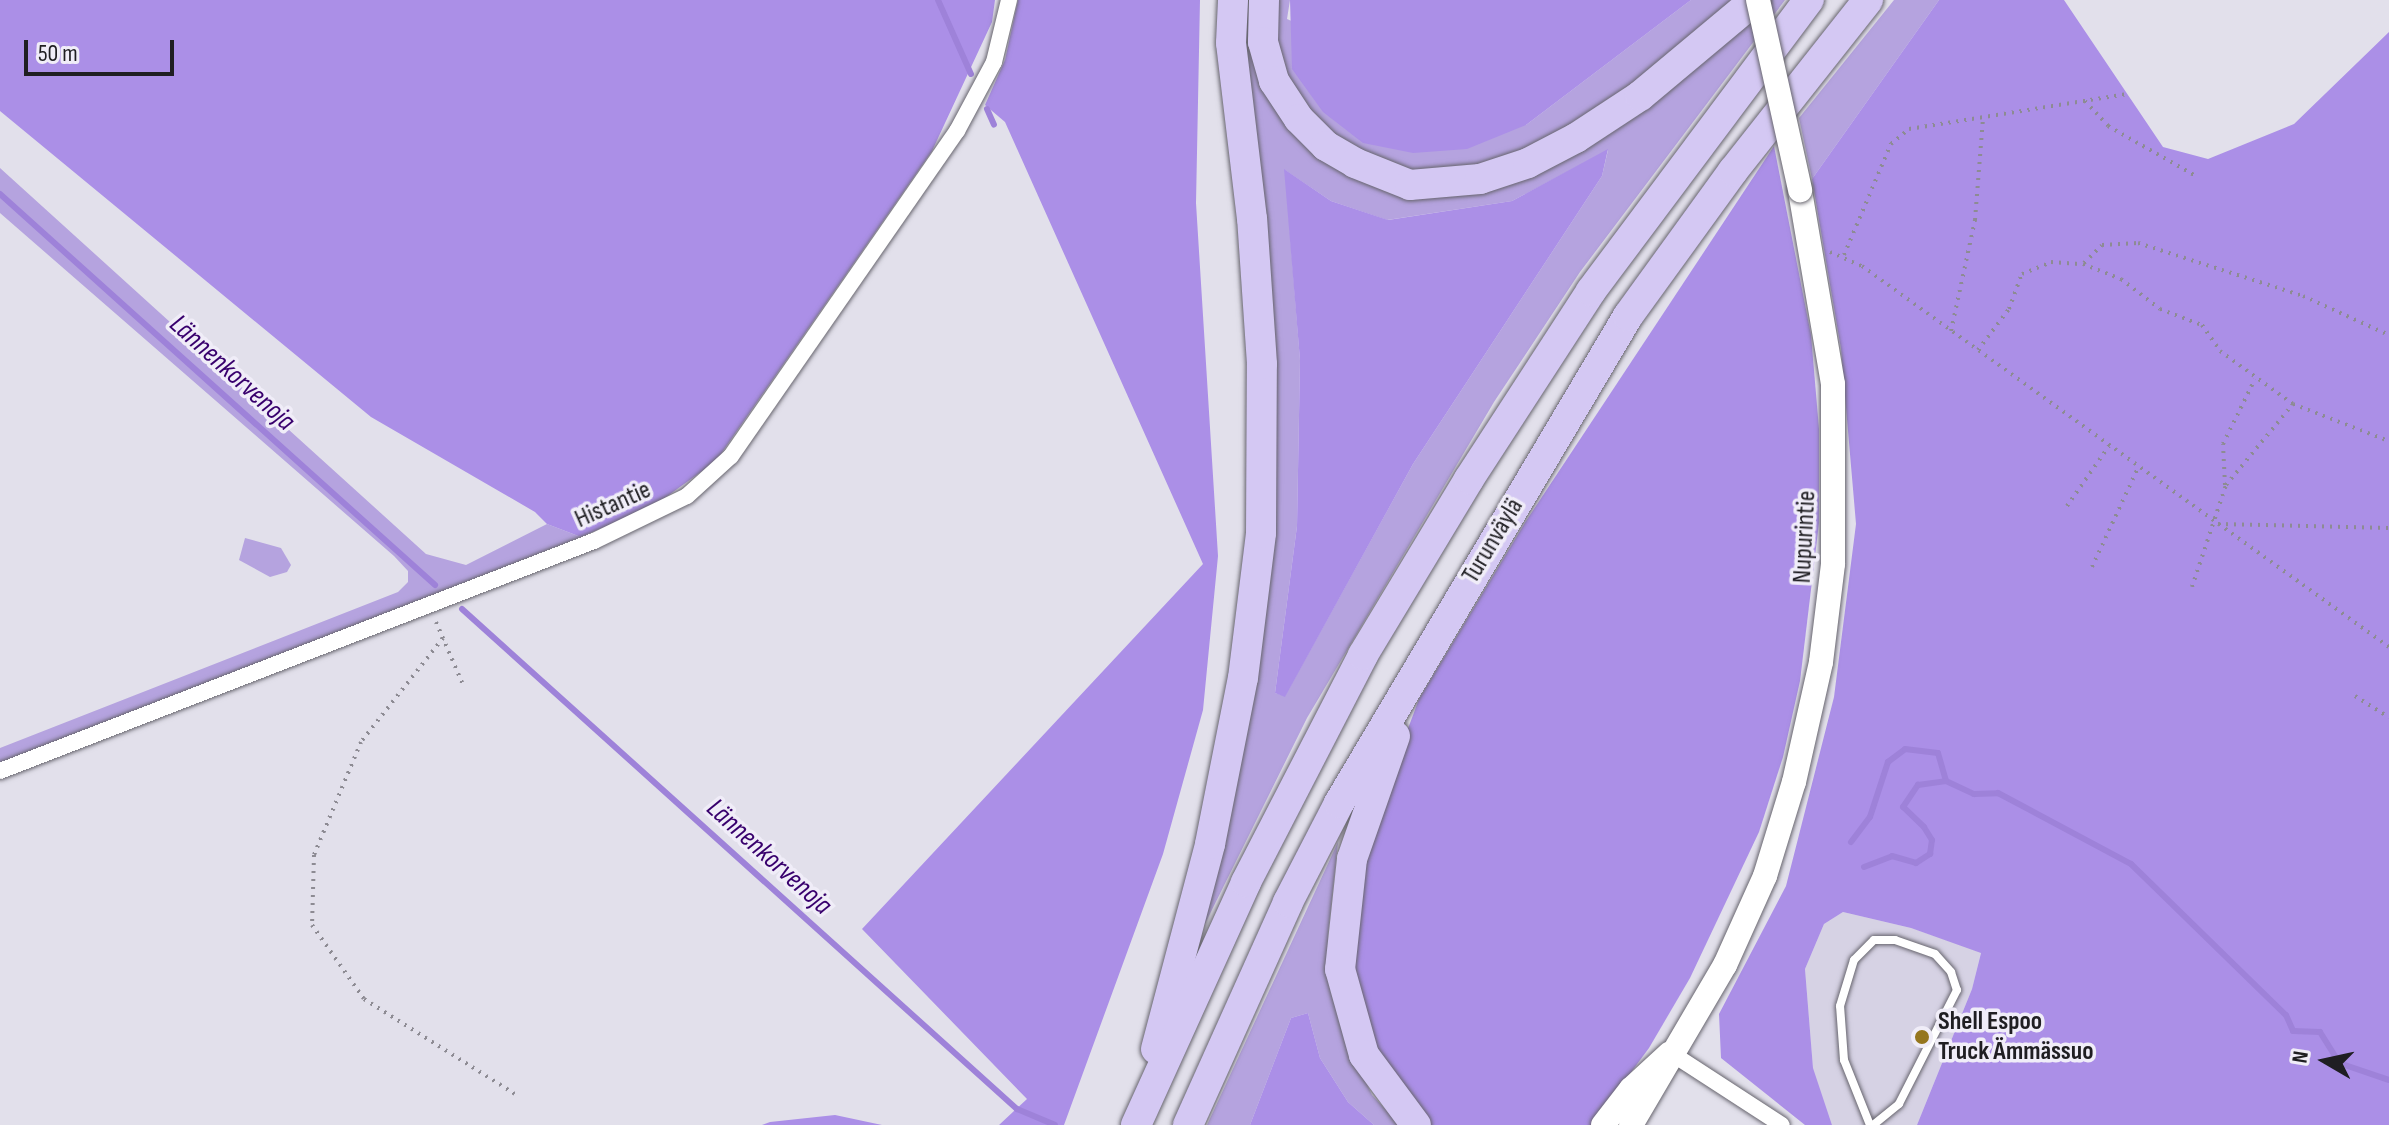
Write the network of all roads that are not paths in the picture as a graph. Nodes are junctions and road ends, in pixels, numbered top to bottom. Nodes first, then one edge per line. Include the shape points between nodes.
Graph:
1 (1009, 0) edge
2 (1233, 0) edge
3 (1264, 0) edge
4 (1756, 0) edge
5 (1809, 0) edge
6 (1868, 0) edge
7 (1407, 685) junction
8 (0, 771) edge
9 (1671, 1053) junction
10 (1138, 1120) edge
11 (1188, 1125) edge
12 (1416, 1125) edge
13 (1603, 1125) edge
14 (1631, 1125) edge
15 (1782, 1125) edge
16 (1872, 1125) edge

1 - 8 street, Histantie via 994,62 957,131 731,456 711,477 660,512
2 - 10 highway via 1231,43 1262,364 1261,533 1243,678 1210,844
3 - 4 highway via 1263,42 1274,81 1299,119 1326,146 1382,178 1410,185 1480,179 1528,163 1576,138 1640,96
4 - 9 main road, Nupurintie, bridge via 1812,248 1833,384 1833,564 1821,662 1794,782 1765,876 1725,965
5 - 10 highway, Turunväylä via 1591,291 1452,506 1363,655 1246,882
6 - 7 highway, Turunväylä via 1733,171 1628,316
7 - 11 highway, Turunväylä via 1288,902
7 - 12 highway via 1397,730 1352,859 1340,969 1364,1055
9 - 13 main road, Nupurintie via 1631,1089
9 - 14 main road, Nupurintie via 1654,1093
9 - 15 street
16 - 16 lane via 1844,1060 1840,1006 1854,960 1874,940 1895,940 1935,954 1951,972 1957,990 1899,1104

